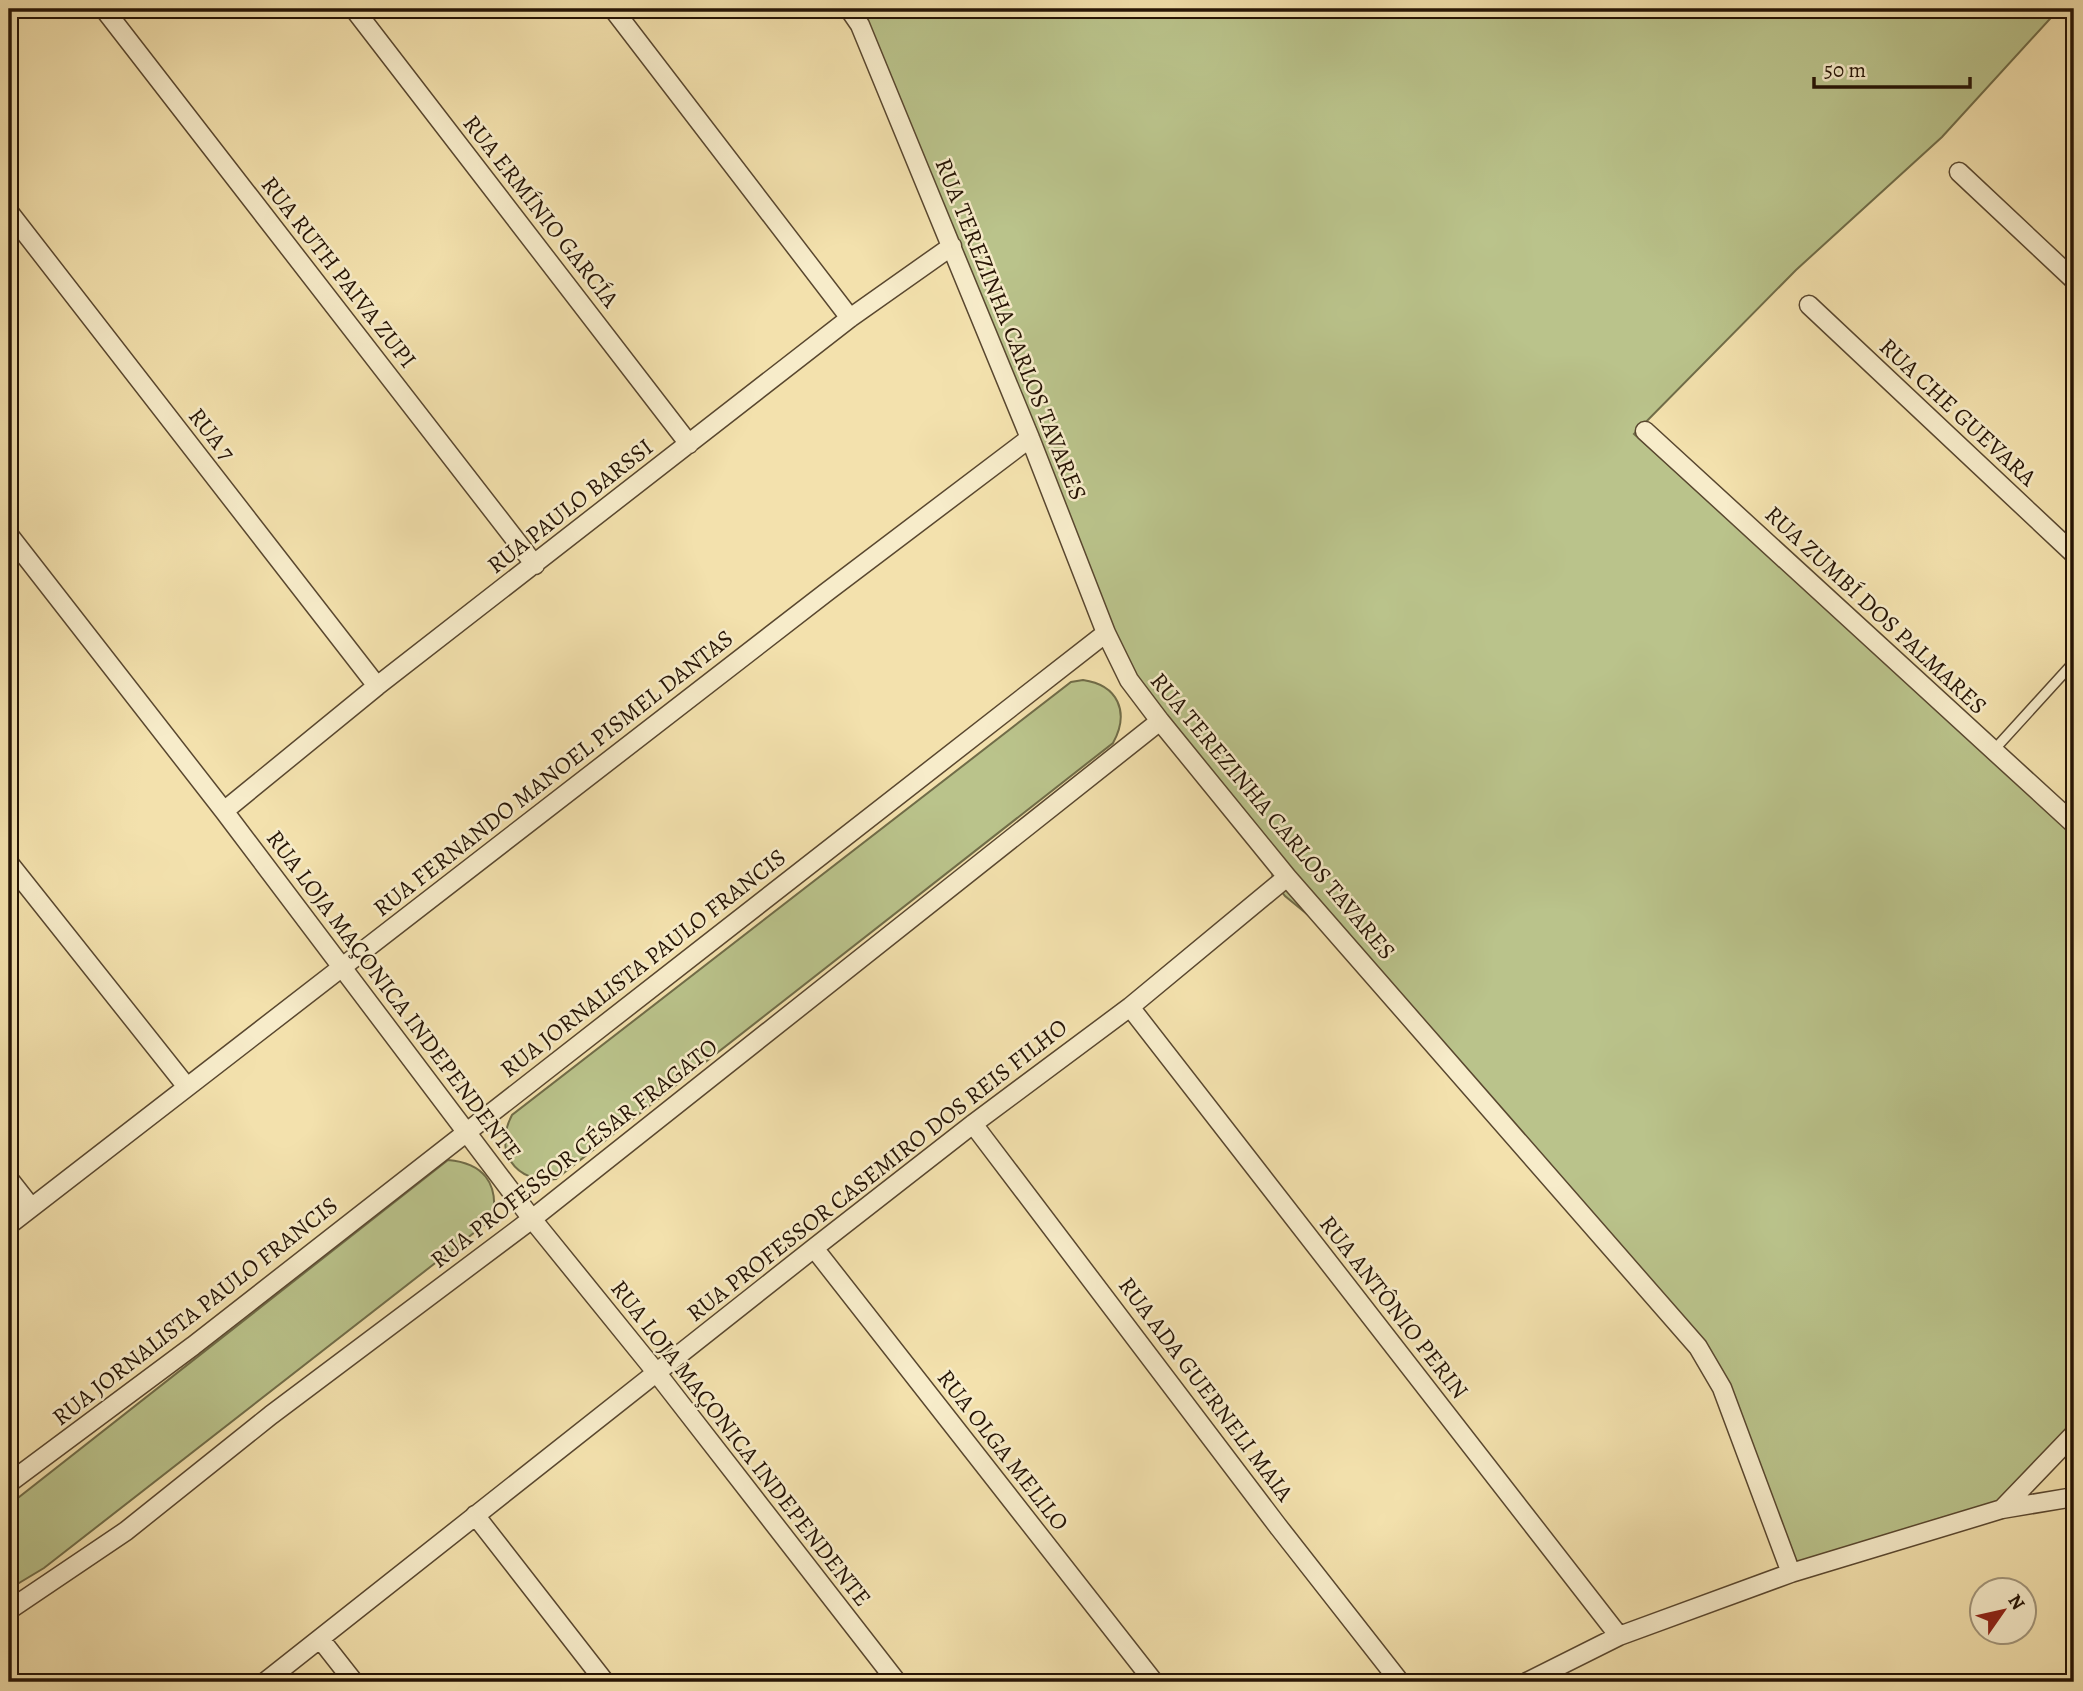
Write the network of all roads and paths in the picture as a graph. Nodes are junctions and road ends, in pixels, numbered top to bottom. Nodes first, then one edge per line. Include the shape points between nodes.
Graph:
1 (104, 9) edge
2 (354, 9) edge
3 (613, 9) edge
4 (849, 9) edge
5 (1959, 172) dead end
6 (9, 212) edge
7 (952, 246) junction
8 (2074, 280) edge
9 (1809, 305) dead end
10 (850, 318) junction
11 (1645, 431) dead end
12 (1030, 439) junction
13 (689, 444) junction
14 (9, 535) edge
15 (2074, 554) edge
16 (535, 565) junction
17 (1106, 633) junction
18 (2074, 662) edge
19 (377, 686) junction
20 (1160, 721) junction
21 (1993, 751) junction
22 (224, 811) junction
23 (2074, 824) edge
24 (9, 863) edge
25 (1287, 877) junction
26 (341, 968) junction
27 (1130, 1007) junction
28 (187, 1087) junction
29 (973, 1124) junction
30 (467, 1132) junction
31 (9, 1179) edge
32 (31, 1208) junction
33 (532, 1219) junction
34 (9, 1225) edge
35 (814, 1248) junction
36 (656, 1372) junction
37 (2074, 1434) edge
38 (9, 1483) edge
39 (2074, 1497) edge
40 (2002, 1509) junction
41 (475, 1515) junction
42 (1791, 1573) junction
43 (9, 1610) edge
44 (1619, 1636) junction
45 (321, 1640) junction
46 (265, 1682) edge
47 (354, 1682) edge
48 (605, 1682) edge
49 (897, 1682) edge
50 (1154, 1682) edge
51 (1400, 1682) edge
52 (1527, 1682) edge

1 - 16 street, RUA RUTH PAIVA ZUPI
2 - 13 street, RUA ERMÍNIO GARCÍA
3 - 10 street
4 - 7 street, RUA TEREZINHA CARLOS TAVARES via 860,25
5 - 8 street
6 - 19 street, RUA 7
7 - 10 street, RUA PAULO BARSSI
7 - 12 street, RUA TEREZINHA CARLOS TAVARES
9 - 15 street, RUA CHE GUEVARA
10 - 13 street, RUA PAULO BARSSI
11 - 21 street, RUA ZUMBÍ DOS PALMARES
12 - 17 street, RUA TEREZINHA CARLOS TAVARES
12 - 26 street, RUA FERNANDO MANOEL PISMEL DANTAS
13 - 16 street, RUA PAULO BARSSI
14 - 22 street, RUA LOJA MAÇONICA INDEPENDENTE
16 - 19 street, RUA PAULO BARSSI
17 - 20 street, RUA TEREZINHA CARLOS TAVARES via 1129,680
17 - 30 street, RUA JORNALISTA PAULO FRANCIS
18 - 21 lane
19 - 22 street, RUA PAULO BARSSI
20 - 25 street, RUA TEREZINHA CARLOS TAVARES
20 - 33 street, RUA PROFESSOR CÉSAR FRAGATO
21 - 23 street, RUA ZUMBÍ DOS PALMARES
22 - 26 street, RUA LOJA MAÇONICA INDEPENDENTE
24 - 28 street
25 - 27 street, RUA PROFESSOR CASEMIRO DOS REIS FILHO
25 - 42 street, RUA TEREZINHA CARLOS TAVARES via 1698,1347 1722,1388
26 - 28 street, RUA FERNANDO MANOEL PISMEL DANTAS
26 - 30 street, RUA LOJA MAÇONICA INDEPENDENTE
27 - 29 street, RUA PROFESSOR CASEMIRO DOS REIS FILHO
27 - 44 street, RUA ANTÔNIO PERIN
28 - 32 street, RUA FERNANDO MANOEL PISMEL DANTAS
29 - 35 street, RUA PROFESSOR CASEMIRO DOS REIS FILHO
29 - 51 street, RUA ADA GUERNELI MAIA
30 - 33 street, RUA LOJA MAÇONICA INDEPENDENTE
30 - 38 street, RUA JORNALISTA PAULO FRANCIS
31 - 32 street
32 - 34 street, RUA FERNANDO MANOEL PISMEL DANTAS
33 - 36 street, RUA LOJA MAÇONICA INDEPENDENTE
33 - 43 street, RUA PROFESSOR CÉSAR FRAGATO via 271,1415 126,1531
35 - 36 street, RUA PROFESSOR CASEMIRO DOS REIS FILHO
35 - 50 street, RUA OLGA MELILO
36 - 41 street, RUA PROFESSOR CASEMIRO DOS REIS FILHO
36 - 49 street, RUA LOJA MAÇONICA INDEPENDENTE
37 - 40 street
39 - 40 street
40 - 42 street
41 - 45 street, RUA PROFESSOR CASEMIRO DOS REIS FILHO
41 - 48 street
42 - 44 street
44 - 52 street
45 - 46 street, RUA PROFESSOR CASEMIRO DOS REIS FILHO
45 - 47 street

